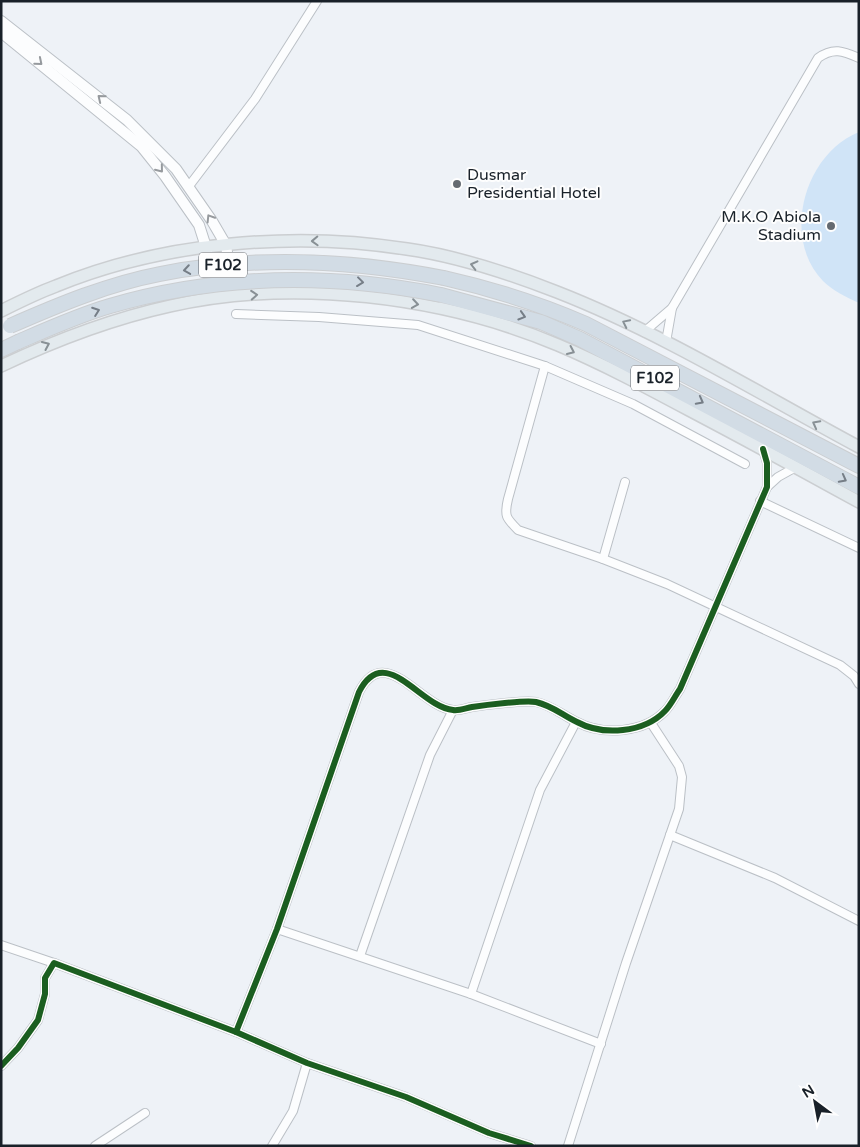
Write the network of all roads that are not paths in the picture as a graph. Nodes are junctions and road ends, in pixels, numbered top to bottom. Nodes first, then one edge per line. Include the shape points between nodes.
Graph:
1 (318, 1) edge
2 (1, 21) edge
3 (1, 32) edge
4 (859, 58) edge
5 (189, 186) junction
6 (226, 245) junction
7 (206, 247) junction
8 (233, 297) junction
9 (214, 299) junction
10 (672, 308) junction
11 (1, 310) edge
12 (236, 314) dead end
13 (5, 328) edge
14 (644, 332) junction
15 (666, 342) junction
16 (1, 350) edge
17 (1, 366) edge
18 (546, 366) junction
19 (859, 447) edge
20 (763, 449) junction
21 (745, 464) dead end
22 (859, 466) edge
23 (796, 467) junction
24 (624, 482) dead end
25 (859, 487) edge
26 (767, 488) junction
27 (760, 501) junction
28 (859, 502) edge
29 (859, 548) edge
30 (603, 559) junction
31 (716, 606) junction
32 (859, 684) edge
33 (453, 710) junction
34 (576, 722) junction
35 (651, 723) junction
36 (670, 835) junction
37 (859, 920) edge
38 (277, 929) junction
39 (1, 945) edge
40 (360, 956) junction
41 (54, 963) junction
42 (471, 994) junction
43 (236, 1032) junction
44 (601, 1044) junction
45 (307, 1063) junction
46 (1, 1066) edge
47 (145, 1113) dead end
48 (95, 1146) edge
49 (272, 1146) edge
50 (530, 1146) edge
51 (568, 1146) edge

1 - 5 street via 270,78
5 -> 2 main road via 148,138
3 -> 7 main road via 141,146 199,225
4 - 10 street via 840,50 827,52 818,58
6 -> 5 main road
6 - 7 main road
6 - 8 main road
14 -> 6 main road via 558,292 492,270 409,249 330,240
7 - 9 main road
7 - 11 main road via 119,265 57,285
8 - 9 main road
8 -> 20 main road via 320,295 379,299 437,307 503,325 557,344 621,374
17 -> 9 main road via 52,342 114,320
10 - 14 street
10 - 15 street
12 - 18 street via 418,325
22 -> 13 highway, F102, bridge via 586,324 545,306 444,278 396,269 283,262 220,265 160,274 102,289
14 - 15 main road
19 -> 15 main road
16 -> 25 highway, F102, bridge via 109,306 224,282 286,278 397,286 532,319 580,339
18 - 21 street via 633,404
18 - 30 street via 505,512 518,530
20 - 23 main road
20 - 26 street via 767,463
23 - 26 street
23 - 28 main road
24 - 30 street
26 - 27 street
27 - 29 street
27 - 31 street
30 - 31 street
31 - 32 street via 840,665
31 - 35 street via 680,689 666,711
33 - 34 street via 533,702 552,706
33 - 38 street via 438,705 389,673 376,672 365,680
33 - 40 street via 430,755
34 - 35 street via 590,728 625,730
34 - 42 street via 540,790
35 - 36 street via 682,776 679,808
36 - 37 street via 775,878
36 - 44 street
38 - 40 street
38 - 43 street
39 - 41 street
40 - 42 street
41 - 43 street
41 - 46 street via 45,978 45,994 38,1020
42 - 44 street
43 - 45 street
44 - 51 street
45 - 49 street via 293,1111
45 - 50 street via 406,1097 489,1133
47 - 48 street

